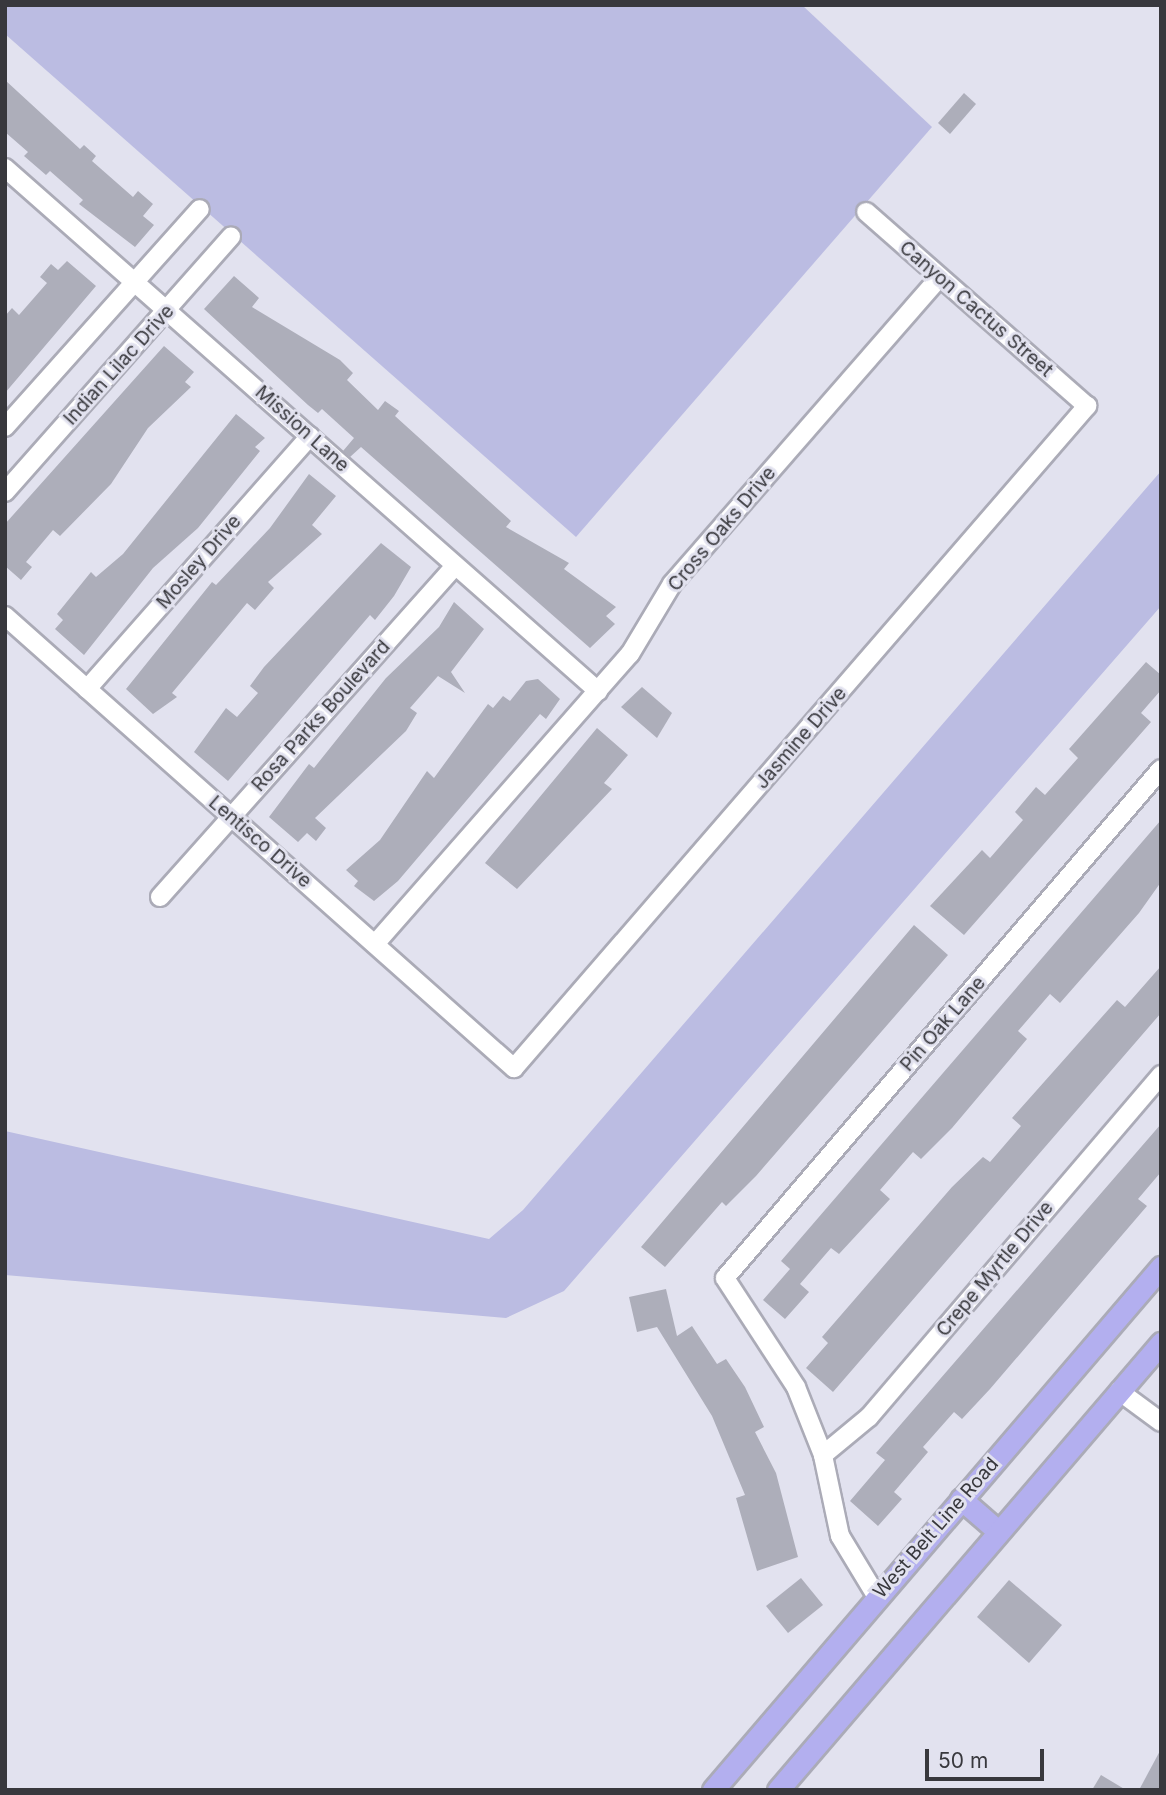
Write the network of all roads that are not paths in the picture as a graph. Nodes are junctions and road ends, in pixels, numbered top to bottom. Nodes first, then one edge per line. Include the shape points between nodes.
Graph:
1 (5, 168) edge
2 (200, 209) dead end
3 (866, 212) dead end
4 (231, 237) dead end
5 (939, 278) junction
6 (135, 282) junction
7 (168, 311) junction
8 (1087, 406) joint
9 (5, 427) edge
10 (310, 436) junction
11 (5, 492) edge
12 (455, 566) junction
13 (5, 616) edge
14 (87, 689) junction
15 (598, 691) junction
16 (1161, 769) edge
17 (231, 816) junction
18 (160, 897) dead end
19 (375, 943) junction
20 (514, 1068) joint
21 (1161, 1075) edge
22 (1161, 1267) edge
23 (1161, 1343) edge
24 (1119, 1391) junction
25 (1161, 1422) edge
26 (823, 1455) junction
27 (961, 1499) junction
28 (999, 1531) junction
29 (877, 1597) junction
30 (713, 1790) edge
31 (778, 1790) edge

1 - 6 street, Mission Lane
2 - 6 street
3 - 5 street, Canyon Cactus Street
4 - 7 street, Indian Lilac Drive
5 - 8 street, Canyon Cactus Street
5 - 15 street, Cross Oaks Drive via 672,584 630,654
6 - 7 street, Mission Lane
6 - 9 street
7 - 10 street, Mission Lane
7 - 11 street, Indian Lilac Drive
8 - 20 street, Jasmine Drive
10 - 12 street, Mission Lane
10 - 14 street, Mosley Drive
12 - 15 street, Mission Lane
12 - 17 street, Rosa Parks Boulevard
13 - 14 street, Lentisco Drive
14 - 17 street, Lentisco Drive
15 - 19 street, Cross Oaks Drive
16 - 26 street, Pin Oak Lane via 725,1278 785,1368
17 - 18 street, Rosa Parks Boulevard
17 - 19 street, Lentisco Drive
19 - 20 street, Lentisco Drive
21 - 26 street, Crepe Myrtle Drive via 869,1417
22 - 27 main road, West Belt Line Road
23 - 24 main road
24 - 25 street
24 - 28 main road
26 - 29 street via 840,1536
27 - 28 main road
27 - 29 main road, West Belt Line Road
28 - 31 main road
29 - 30 main road, West Belt Line Road

